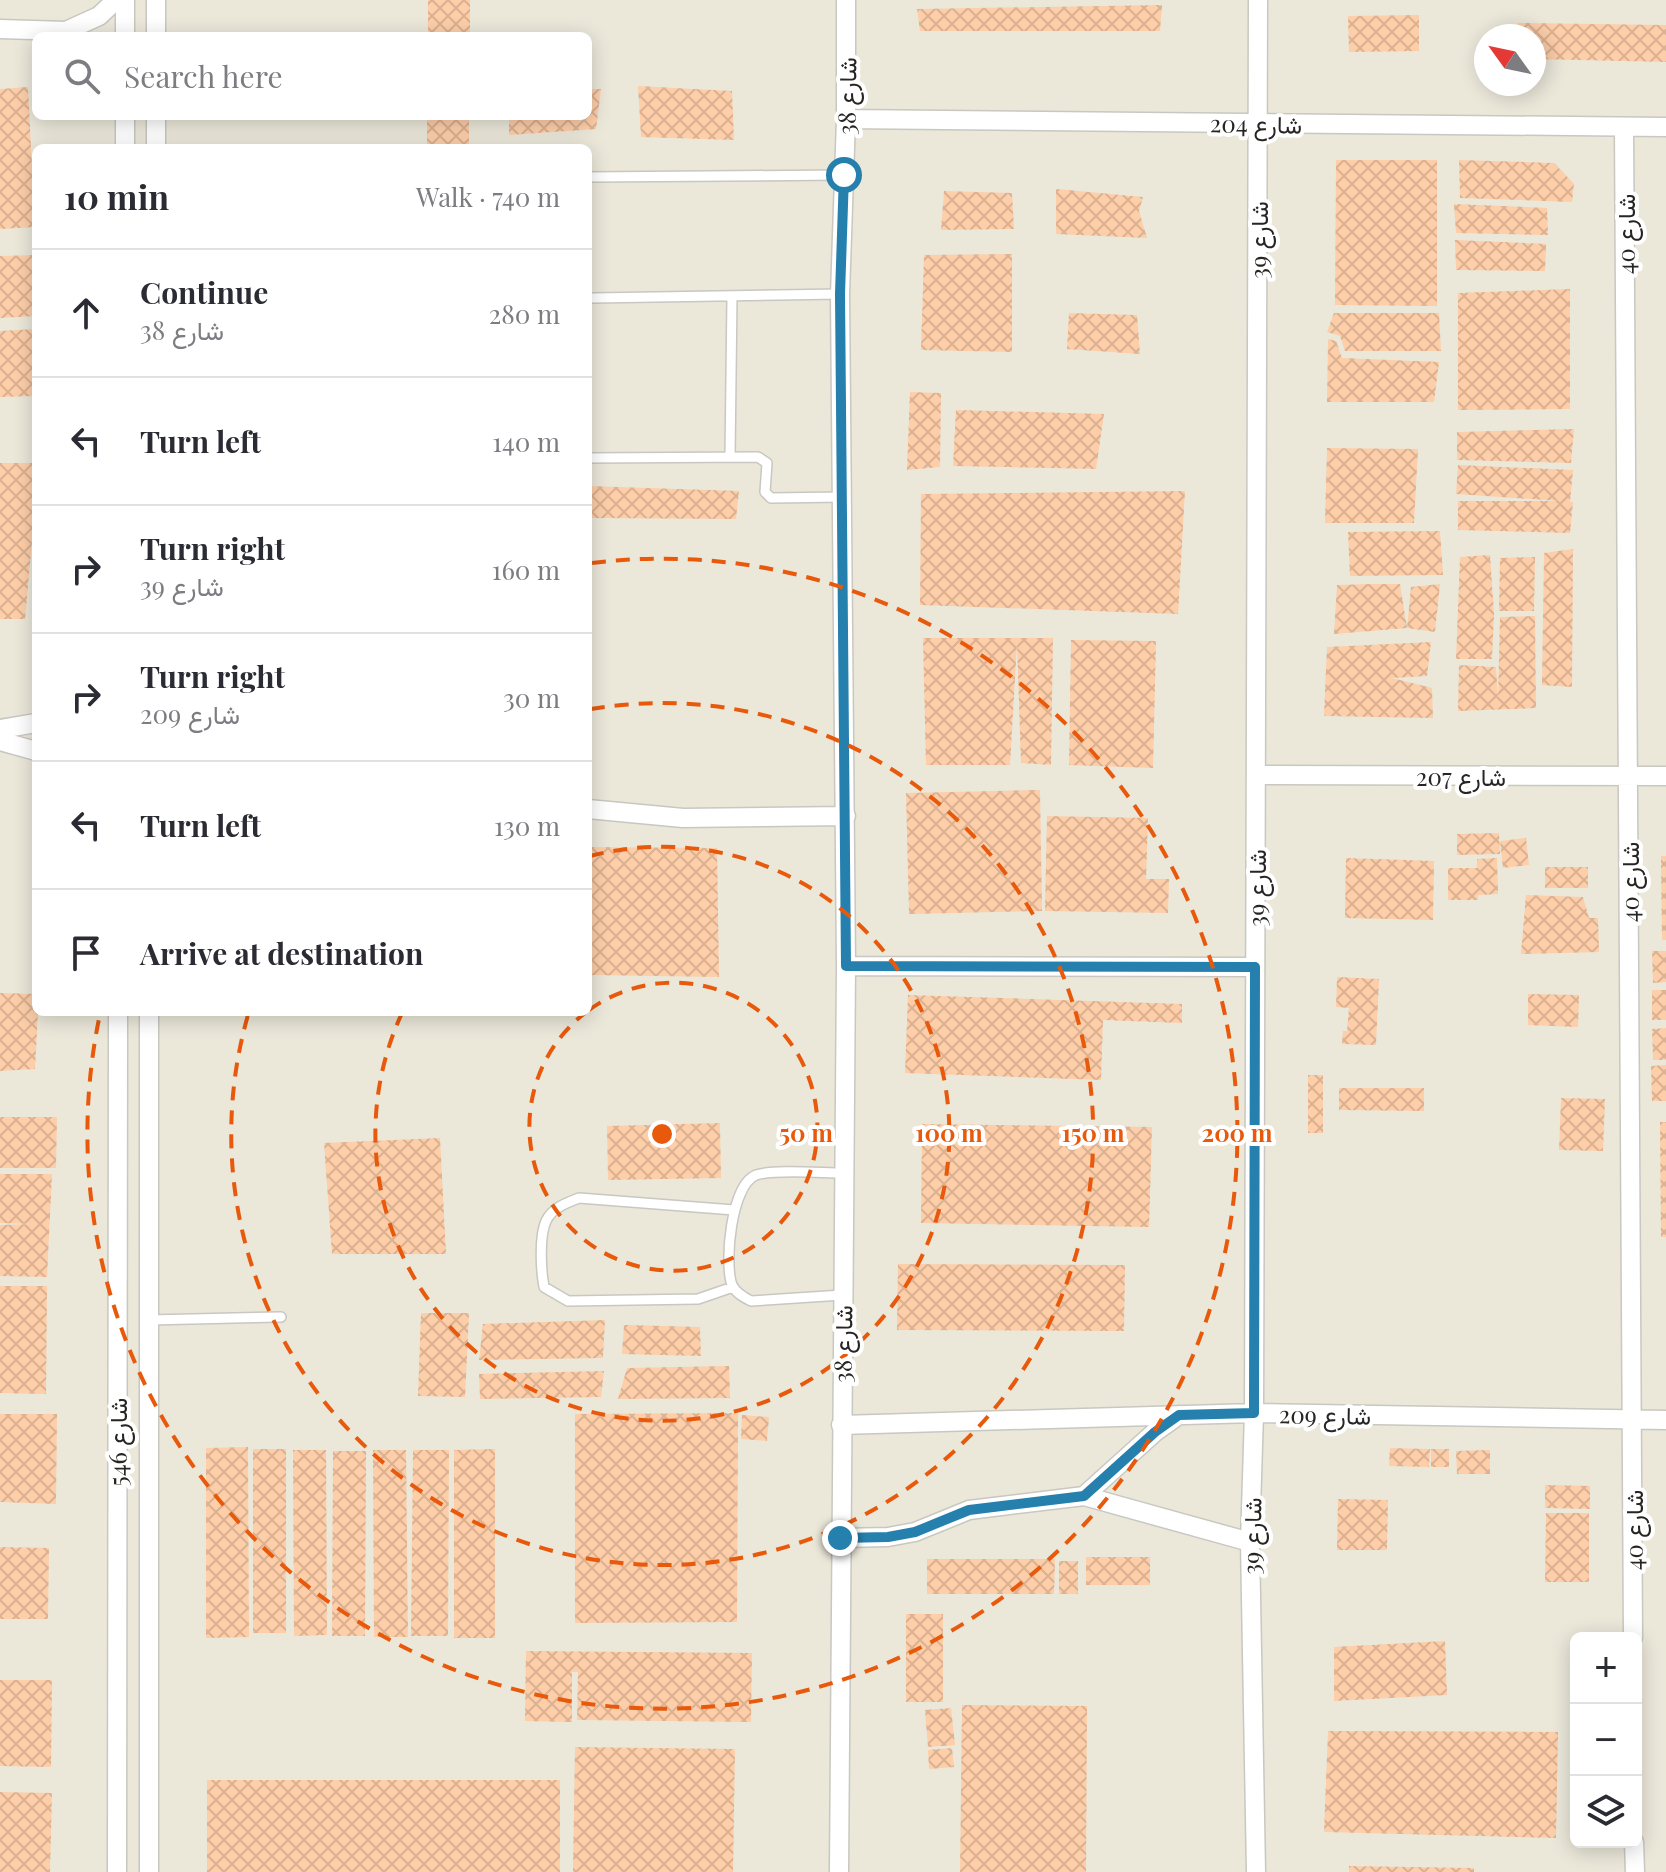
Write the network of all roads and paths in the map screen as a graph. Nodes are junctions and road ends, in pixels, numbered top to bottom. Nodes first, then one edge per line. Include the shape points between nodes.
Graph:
1 (116, 0) edge
2 (125, 0) edge
3 (156, 0) edge
4 (846, 0) edge
5 (1258, 0) edge
6 (0, 29) edge
7 (43, 32) edge
8 (75, 32) edge
9 (125, 32) edge
10 (156, 32) edge
11 (846, 119) junction
12 (125, 120) edge
13 (156, 120) edge
14 (1258, 123) junction
15 (1624, 127) junction
16 (1666, 127) edge
17 (125, 144) edge
18 (156, 144) edge
19 (844, 175) junction
20 (592, 177) edge
21 (840, 294) junction
22 (732, 296) junction
23 (593, 298) dead end
24 (730, 457) junction
25 (592, 458) edge
26 (843, 497) junction
27 (32, 724) edge
28 (0, 729) edge
29 (0, 741) edge
30 (32, 750) edge
31 (1256, 775) junction
32 (1666, 776) edge
33 (1628, 777) junction
34 (592, 809) edge
35 (846, 816) junction
36 (846, 966) junction
37 (1255, 967) junction
38 (118, 1016) edge
39 (149, 1016) edge
40 (843, 1173) junction
41 (734, 1210) junction
42 (733, 1287) junction
43 (842, 1295) junction
44 (281, 1317) dead end
45 (149, 1320) junction
46 (1254, 1413) junction
47 (1179, 1415) junction
48 (1632, 1419) junction
49 (1666, 1420) edge
50 (841, 1425) junction
51 (1084, 1496) junction
52 (840, 1538) junction
53 (1250, 1542) junction
54 (1633, 1632) edge
55 (1634, 1848) edge
56 (117, 1872) edge
57 (149, 1872) edge
58 (839, 1872) edge
59 (1256, 1872) edge
60 (1635, 1872) edge

1 - 8 street
2 - 9 street
3 - 10 street
4 - 11 street, شارع 38
5 - 14 street, شارع 39
6 - 7 street
11 - 14 street, شارع 204
11 - 19 street, شارع 38
12 - 17 street
13 - 18 street
14 - 15 street, شارع 204
14 - 31 street, شارع 39
15 - 16 street, شارع 204
15 - 33 street, شارع 40
19 - 20 lane
19 - 21 street, شارع 38
21 - 22 lane
21 - 26 street, شارع 38
22 - 23 lane
22 - 24 lane
24 - 25 lane
24 - 26 lane via 758,457 767,463 765,492 771,498
26 - 35 street, شارع 38
27 - 28 street
29 - 30 street
31 - 33 street, شارع 207
31 - 37 street, شارع 39
32 - 33 street, شارع 207
33 - 48 street, شارع 40
34 - 35 street via 683,818
35 - 36 street, شارع 38
36 - 37 street
36 - 40 street, شارع 38
37 - 46 street, شارع 39
38 - 56 street, شارع 546
39 - 45 street, شارع 546
40 - 41 lane via 755,1175 743,1185
40 - 43 street, شارع 38
41 - 42 lane
41 - 42 lane via 579,1198 558,1207 546,1221 541,1269 544,1287 568,1301 698,1299
42 - 43 lane via 751,1301
43 - 50 street, شارع 38
44 - 45 lane
45 - 57 street, شارع 546
46 - 47 street, شارع 209
46 - 48 street, شارع 209
46 - 53 street, شارع 39
47 - 50 street, شارع 209
47 - 51 street
48 - 49 street, شارع 209
48 - 54 street, شارع 40
50 - 52 street, شارع 38
51 - 52 street via 969,1510 888,1537
51 - 53 street
52 - 58 street, شارع 38
53 - 59 street, شارع 39
55 - 60 street

